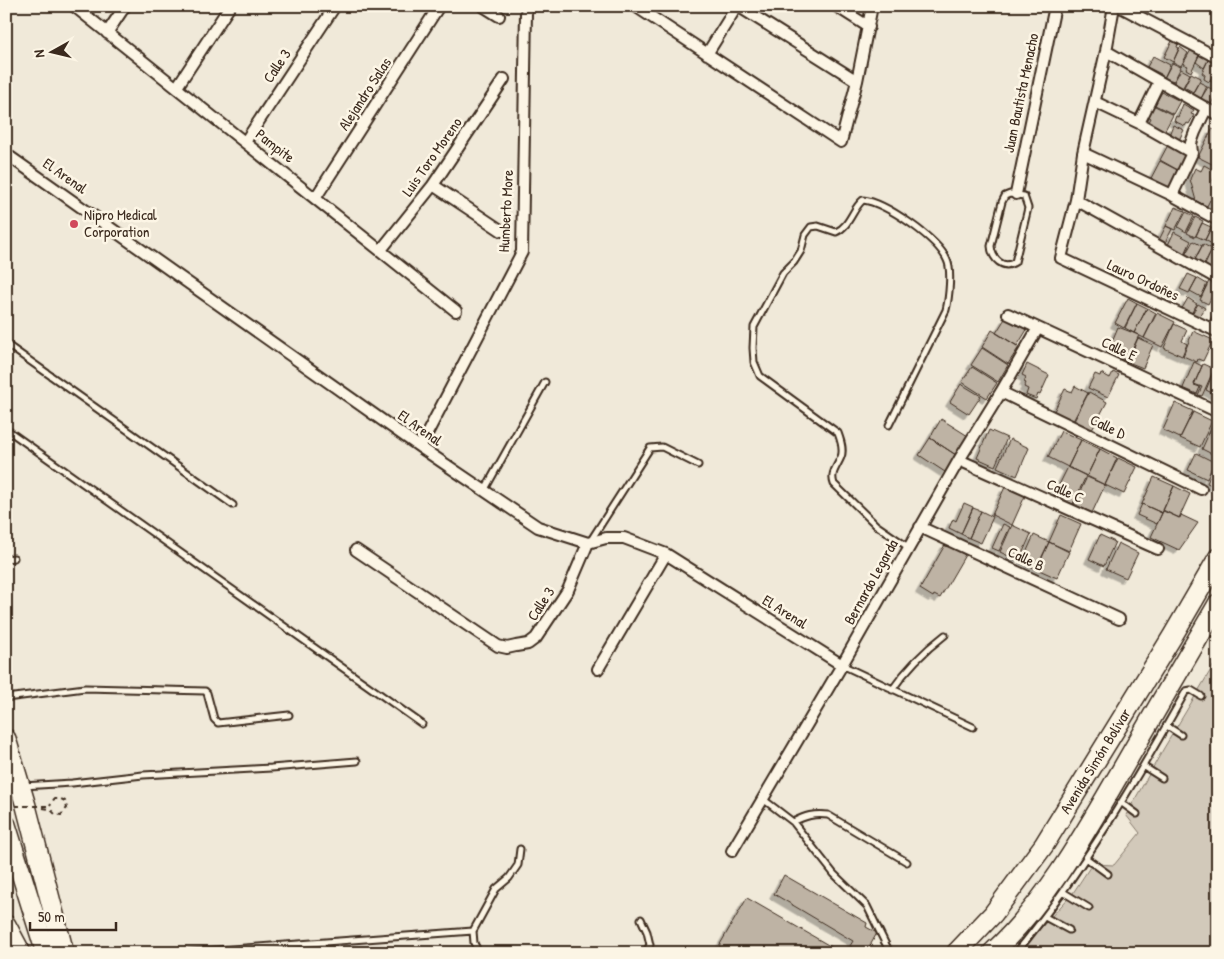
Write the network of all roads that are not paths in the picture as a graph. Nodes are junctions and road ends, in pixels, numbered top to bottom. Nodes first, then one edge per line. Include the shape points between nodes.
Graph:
1 (74, 6) edge
2 (125, 6) edge
3 (230, 6) edge
4 (335, 6) edge
5 (440, 6) edge
6 (483, 6) edge
7 (635, 6) edge
8 (738, 6) edge
9 (836, 6) edge
10 (872, 6) edge
11 (1054, 6) edge
12 (1114, 6) edge
13 (1119, 6) edge
14 (526, 12) dead end
15 (499, 16) dead end
16 (869, 27) junction
17 (107, 33) junction
18 (1106, 51) junction
19 (707, 54) junction
20 (1218, 58) edge
21 (504, 79) dead end
22 (857, 82) junction
23 (1159, 82) junction
24 (177, 87) junction
25 (1094, 102) junction
26 (1206, 109) junction
27 (1218, 115) edge
28 (1139, 123) junction
29 (245, 142) junction
30 (1083, 153) junction
31 (1192, 153) junction
32 (6, 154) edge
33 (433, 185) junction
34 (1016, 190) junction
35 (1172, 195) junction
36 (316, 197) junction
37 (1076, 200) junction
38 (1218, 220) edge
39 (502, 231) dead end
40 (381, 250) junction
41 (1218, 280) edge
42 (456, 311) dead end
43 (1008, 314) dead end
44 (1218, 319) edge
45 (1038, 328) junction
46 (1215, 331) edge
47 (6, 344) edge
48 (544, 382) dead end
49 (1002, 392) junction
50 (1218, 412) edge
51 (888, 425) dead end
52 (6, 429) edge
53 (420, 447) junction
54 (959, 460) junction
55 (698, 465) dead end
56 (1201, 489) dead end
57 (484, 491) junction
58 (233, 504) dead end
59 (920, 527) junction
60 (588, 543) junction
61 (908, 547) junction
62 (1158, 549) dead end
63 (356, 550) dead end
64 (666, 554) junction
65 (14, 558) dead end
66 (1218, 558) edge
67 (6, 559) edge
68 (1218, 604) edge
69 (1119, 619) dead end
70 (944, 635) dead end
71 (842, 665) junction
72 (598, 669) dead end
73 (892, 690) junction
74 (1201, 696) dead end
75 (6, 698) edge
76 (289, 715) dead end
77 (422, 724) dead end
78 (1167, 726) junction
79 (973, 727) dead end
80 (1181, 735) dead end
81 (6, 739) edge
82 (357, 761) dead end
83 (1143, 766) junction
84 (1162, 778) dead end
85 (13, 780) edge
86 (763, 798) junction
87 (1122, 803) junction
88 (1137, 814) dead end
89 (793, 822) junction
90 (6, 825) edge
91 (520, 849) dead end
92 (732, 851) dead end
93 (1086, 858) junction
94 (907, 862) dead end
95 (1108, 874) dead end
96 (1063, 892) junction
97 (1089, 908) dead end
98 (1045, 917) junction
99 (641, 919) dead end
100 (6, 925) edge
101 (1069, 930) dead end
102 (473, 931) junction
103 (21, 953) edge
104 (46, 953) edge
105 (64, 953) edge
106 (177, 953) edge
107 (478, 953) edge
108 (645, 953) edge
109 (890, 953) edge
110 (956, 953) edge
111 (992, 953) edge
112 (1016, 953) edge

1 - 17 street, Pampite
2 - 17 street
3 - 24 street
4 - 29 street, Calle 3
5 - 36 street, Alejandro Salas
6 - 15 street
7 - 19 street
8 - 19 street
8 - 22 street
9 - 16 street
10 - 16 street
11 - 34 street, Juan Bautista Menacho
12 - 18 street
13 - 20 street
14 - 53 street, Humberto More via 522,252
16 - 22 street
17 - 24 street, Pampite
18 - 23 street
18 - 25 street
19 - 22 street via 841,142
21 - 33 street, Luis Toro Moreno
23 - 26 street
23 - 28 street
24 - 29 street, Pampite
25 - 28 street
25 - 30 street
26 - 27 street
26 - 31 street via 1191,143
28 - 31 street
29 - 36 street, Pampite
30 - 35 street
30 - 37 street
31 - 35 street
32 - 53 street, El Arenal
33 - 39 street
33 - 40 street, Luis Toro Moreno
34 - 34 lane via 1024,196 1028,208 1015,262 1005,266 991,253 991,246 1002,202 1005,196
35 - 38 street
36 - 40 street, Pampite
37 - 41 street
37 - 46 street, Lauro Ordoñes via 1061,258
40 - 42 street, Pampite
43 - 45 street, Calle E
44 - 46 street
45 - 49 street, Bernardo Legarda
45 - 50 street, Calle E
47 - 58 lane
48 - 57 lane
49 - 54 street, Bernardo Legarda
49 - 56 street, Calle D
51 - 61 lane via 946,310 950,270 947,259 918,228 872,200 864,200 857,205 844,229 836,232 811,227 805,235 801,251 783,273 754,327 754,362 760,376 838,433 842,451 833,472 834,484 876,525
52 - 77 lane
53 - 57 street, El Arenal
54 - 59 street, Bernardo Legarda
54 - 62 street, Calle C
55 - 60 lane, Calle 3 via 662,447 650,448
57 - 60 street, El Arenal via 538,527
59 - 61 street, Bernardo Legarda
59 - 69 street, Calle B
60 - 63 street, Calle 3 via 568,590 536,638 528,644 507,648 498,646
60 - 64 street, El Arenal via 624,538
61 - 71 street, Bernardo Legarda
64 - 71 street, El Arenal
64 - 72 street
65 - 67 lane
66 - 110 highway, Avenida Simón Bolívar via 1044,845 993,914
68 - 111 highway, Avenida Simón Bolívar via 1090,824 1034,908
70 - 73 lane via 905,671
71 - 73 lane
71 - 86 street, Bernardo Legarda
73 - 79 lane
74 - 78 lane via 1191,690 1186,691
75 - 76 lane via 85,688 205,691 214,720 218,723
78 - 80 lane
78 - 83 lane
81 - 85 highway
82 - 85 lane via 143,775 72,783
83 - 84 lane
83 - 87 lane
85 - 105 highway via 29,851
86 - 89 lane
86 - 92 street, Bernardo Legarda
87 - 88 lane
87 - 93 lane
89 - 94 lane via 808,815 828,816
89 - 109 lane via 834,874 867,906
90 - 104 highway
91 - 102 lane via 518,865 496,889
93 - 95 lane
93 - 96 lane
96 - 97 lane
96 - 98 lane
98 - 101 lane
98 - 112 lane
99 - 108 lane via 650,945
100 - 103 highway
102 - 106 lane
102 - 107 lane

